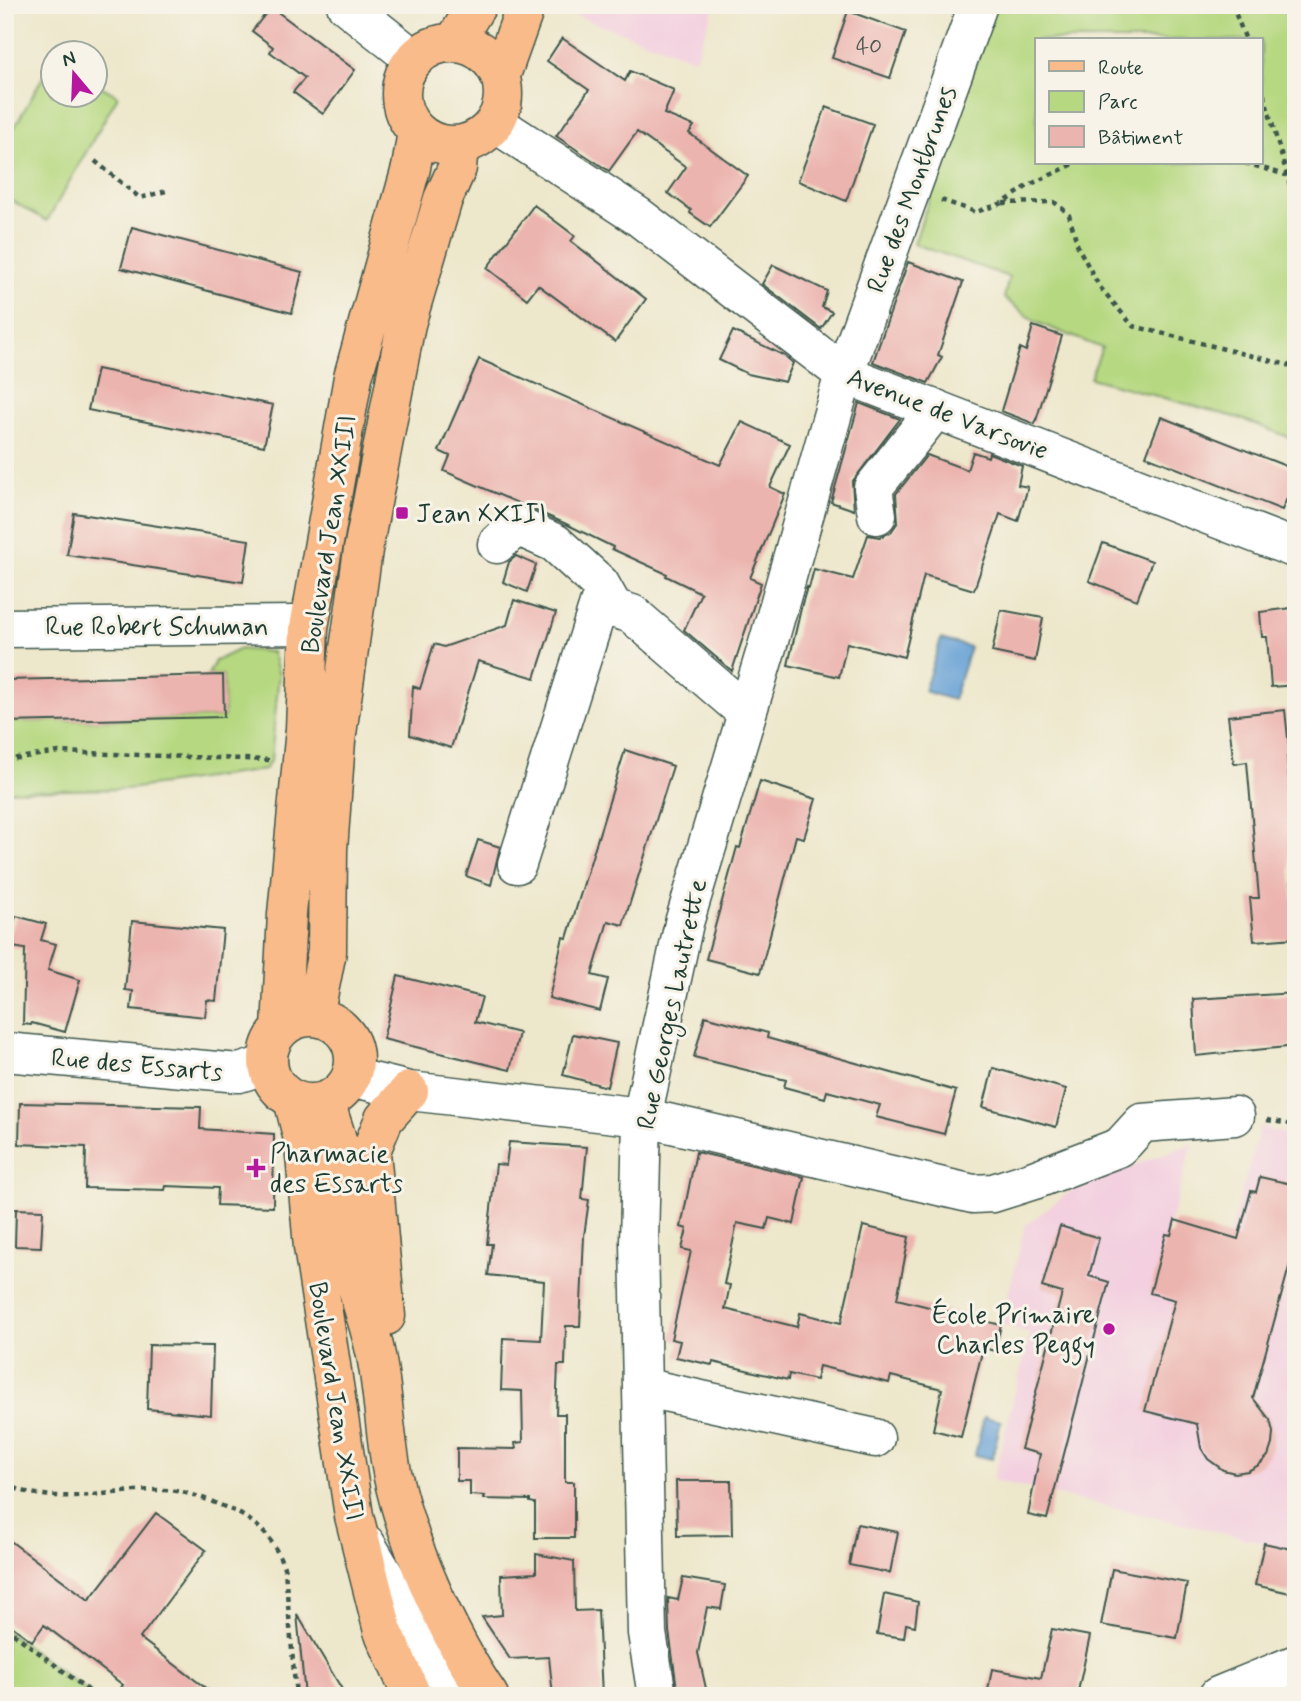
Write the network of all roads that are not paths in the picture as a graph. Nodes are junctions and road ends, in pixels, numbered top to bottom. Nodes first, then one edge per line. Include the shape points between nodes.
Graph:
1 (346, 5) edge
2 (478, 5) edge
3 (526, 5) edge
4 (978, 5) edge
5 (454, 42) junction
6 (414, 59) junction
7 (501, 75) junction
8 (495, 123) junction
9 (416, 131) junction
10 (459, 145) junction
11 (844, 374) junction
12 (936, 409) junction
13 (877, 515) dead end
14 (497, 544) dead end
15 (1296, 549) edge
16 (614, 609) junction
17 (5, 628) edge
18 (309, 628) junction
19 (747, 713) junction
20 (517, 864) dead end
21 (288, 1037) junction
22 (5, 1052) edge
23 (409, 1091) junction
24 (323, 1092) junction
25 (1235, 1116) dead end
26 (642, 1117) junction
27 (377, 1359) junction
28 (642, 1387) junction
29 (875, 1438) dead end
30 (401, 1506) junction
31 (354, 1516) junction
32 (407, 1614) junction
33 (1296, 1664) edge
34 (412, 1696) edge
35 (449, 1696) edge
36 (489, 1696) edge
37 (657, 1696) edge
38 (1218, 1696) edge

1 - 6 street
2 - 5 main road
3 - 7 main road
4 - 11 street, Rue des Montbrunes
5 - 6 main road via 432,47
5 - 7 main road via 482,51
6 - 9 main road via 405,72 401,104
7 - 8 main road via 502,108
8 - 10 main road via 473,142
8 - 11 street, Avenue de Varsovie via 639,217
9 - 10 main road via 443,145
9 - 18 main road, Boulevard Jean XXIII via 411,168 353,377
10 - 21 main road, Boulevard Jean XXIII via 457,168 443,199 406,324 363,550 336,741 327,951
11 - 12 street, Avenue de Varsovie
11 - 19 street, Rue Georges Lautrette
12 - 13 street via 873,488
12 - 15 street, Avenue de Varsovie
14 - 16 street via 517,526 555,543 600,584
16 - 19 street via 632,614
16 - 20 street via 599,604
17 - 18 street, Rue Robert Schuman
18 - 21 main road, Boulevard Jean XXIII via 287,914
19 - 26 street, Rue Georges Lautrette via 684,923
21 - 22 street, Rue des Essarts via 239,1073
21 - 24 main road via 276,1085
21 - 24 main road via 327,1020 348,1037 354,1064
23 - 24 street
23 - 26 street
23 - 27 main road, Boulevard Jean XXIII via 384,1119 371,1151 386,1319
24 - 27 main road, Boulevard Jean XXIII via 341,1152 352,1260
24 - 31 main road, Boulevard Jean XXIII via 304,1144 313,1247
25 - 26 street via 1142,1123 1120,1147 1034,1180 973,1194
26 - 28 street, Rue Georges Lautrette
27 - 30 main road, Boulevard Jean XXIII
28 - 29 street
28 - 37 street, Rue Georges Lautrette via 647,1633
30 - 32 street
30 - 36 main road, Boulevard Jean XXIII via 440,1607
31 - 32 street via 367,1548
31 - 34 main road, Boulevard Jean XXIII via 383,1631
32 - 35 street
33 - 38 street

